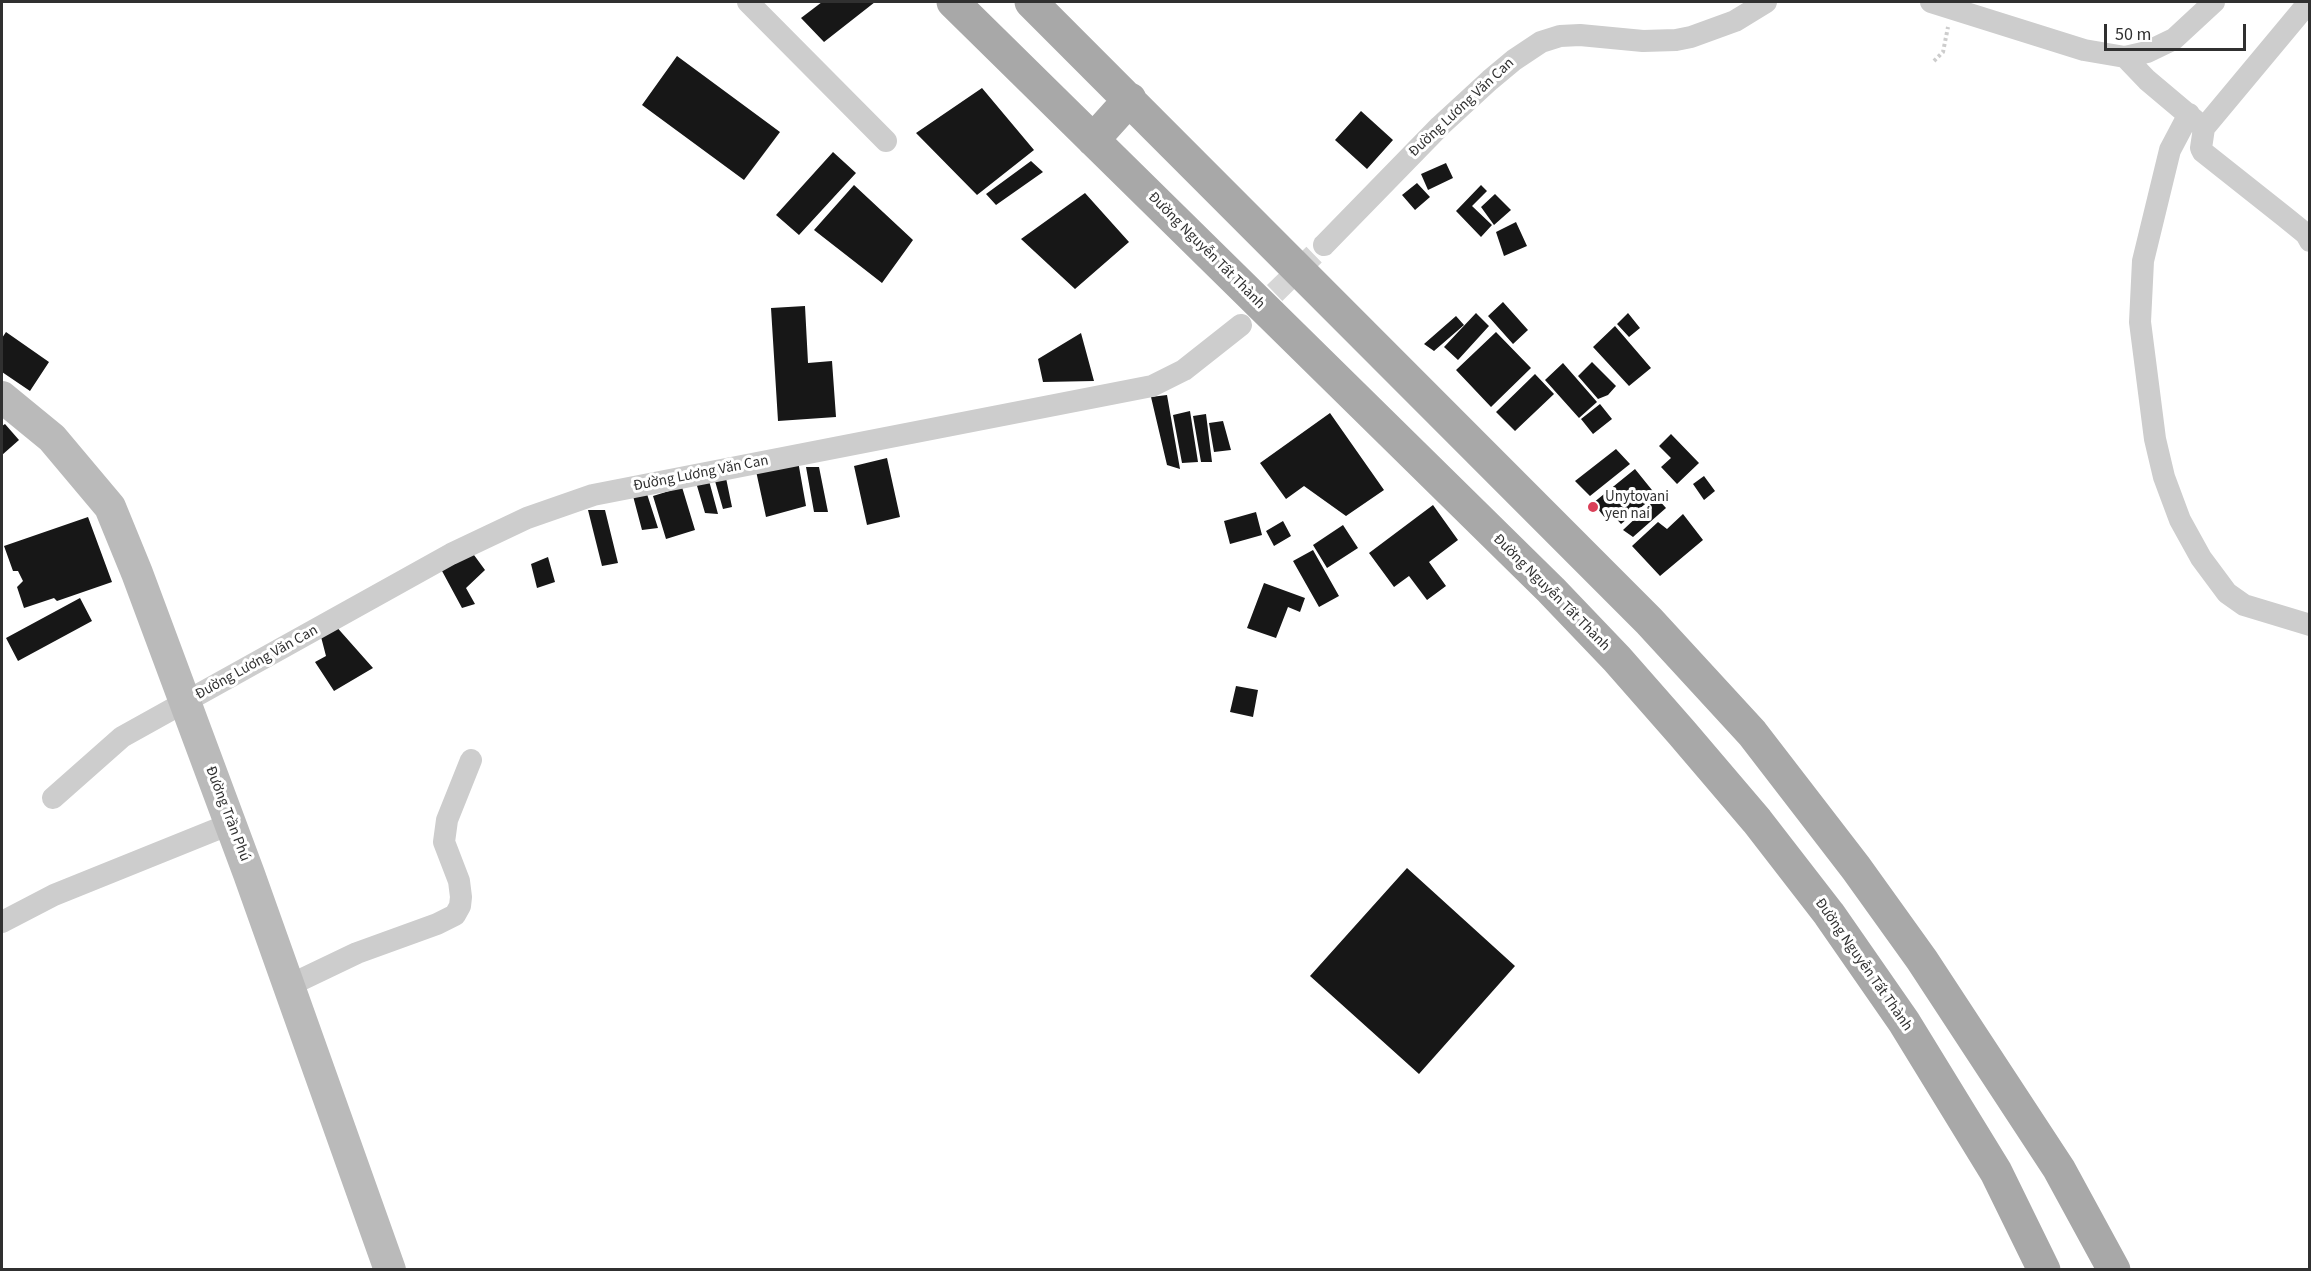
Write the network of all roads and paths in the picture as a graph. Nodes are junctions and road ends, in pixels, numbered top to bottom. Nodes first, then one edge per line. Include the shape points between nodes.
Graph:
1 (748, 2) edge
2 (953, 2) edge
3 (1032, 2) edge
4 (1766, 2) edge
5 (2214, 2) edge
6 (2309, 2) edge
7 (1941, 5) edge
8 (2125, 57) junction
9 (1934, 61) dead end
10 (1130, 99) junction
11 (2197, 121) junction
12 (1093, 140) junction
13 (886, 141) dead end
14 (2310, 240) edge
15 (1324, 245) tunnel mouth
16 (1241, 325) tunnel mouth
17 (2, 397) edge
18 (1586, 558) junction
19 (1551, 590) junction
20 (2310, 625) edge
21 (185, 703) junction
22 (471, 760) dead end
23 (53, 798) dead end
24 (230, 824) junction
25 (2, 922) edge
26 (288, 986) junction
27 (390, 1269) edge
28 (2044, 1269) edge
29 (2114, 1269) edge

1 - 13 street
2 - 12 main road, Đường Nguyễn Tất Thành
3 - 10 main road
4 - 15 street, Đường Lương Văn Can via 1734,21 1676,40 1580,35 1541,42 1514,60 1440,126
5 - 8 street via 2174,39
6 - 11 street
7 - 8 street via 2084,50
7 - 9 path via 1943,52
8 - 11 street
10 - 12 main road
10 - 18 main road
11 - 14 street via 2203,152
11 - 20 street via 2170,150 2143,261 2140,322 2157,448 2180,520 2227,593 2244,605
12 - 19 main road, Đường Nguyễn Tất Thành
16 - 21 street, Đường Lương Văn Can via 1184,370 1152,386 593,495 527,518 451,554
17 - 21 street, Đường Trần Phú via 52,438 110,507
18 - 19 main road
18 - 29 main road via 1752,732 1856,868 1922,960 2059,1169
19 - 28 main road, Đường Nguyễn Tất Thành via 1682,733 1829,915 1904,1022 1996,1172
21 - 23 street, Đường Lương Văn Can via 122,737
21 - 24 street, Đường Trần Phú
22 - 26 street via 447,820 444,842 459,881 460,906 455,915 357,953
24 - 25 street via 54,895
24 - 26 street, Đường Trần Phú
26 - 27 street, Đường Trần Phú

